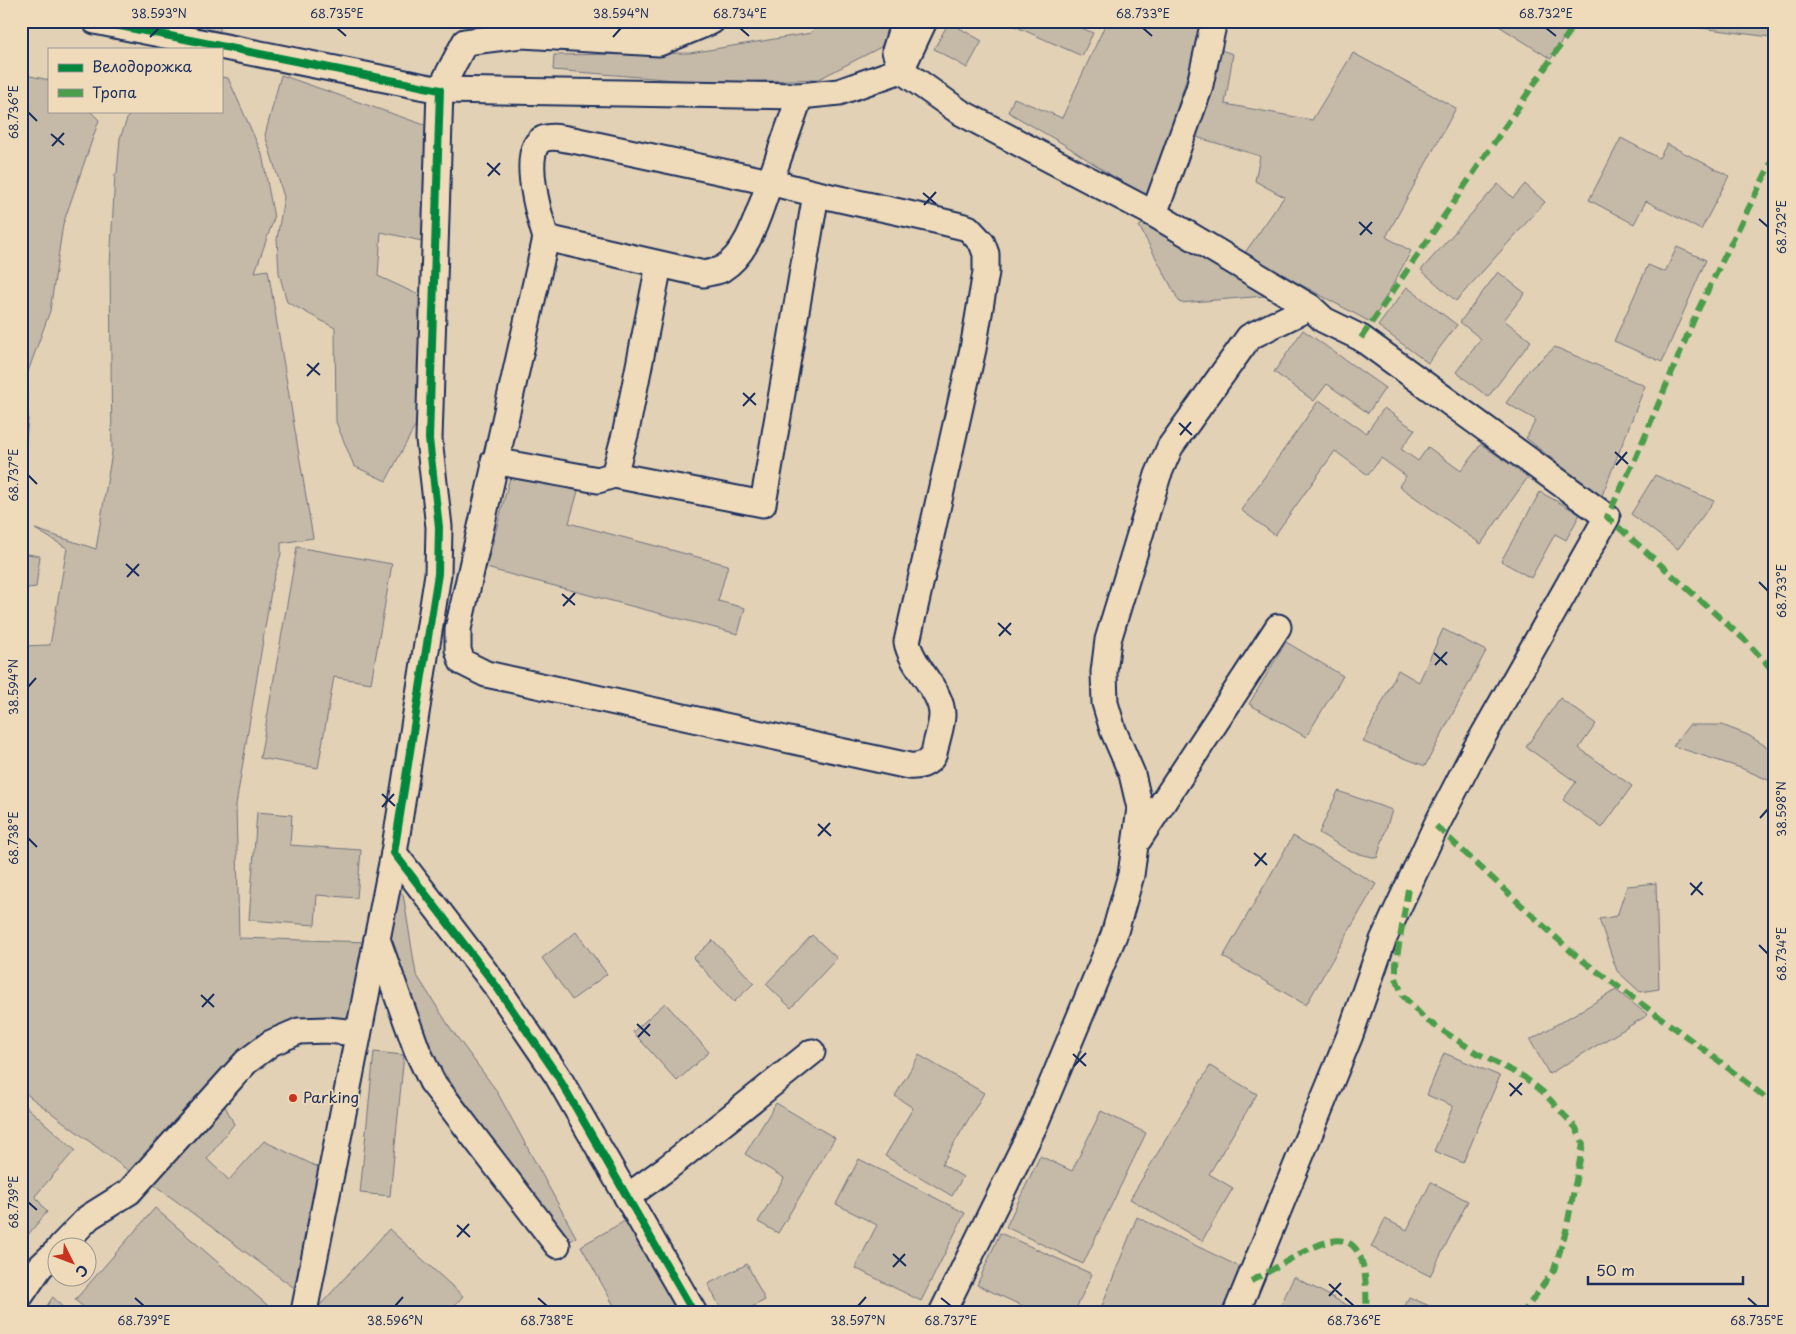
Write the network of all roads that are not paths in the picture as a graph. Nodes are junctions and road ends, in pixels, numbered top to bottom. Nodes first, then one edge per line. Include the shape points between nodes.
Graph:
1 (95, 21) edge
2 (712, 21) edge
3 (904, 21) edge
4 (924, 21) edge
5 (1214, 21) edge
6 (902, 70) junction
7 (440, 90) junction
8 (800, 96) junction
9 (770, 182) junction
10 (816, 194) junction
11 (1154, 214) junction
12 (546, 238) junction
13 (659, 265) junction
14 (1310, 307) junction
15 (494, 461) junction
16 (614, 475) junction
17 (1278, 628) dead end
18 (1137, 841) junction
19 (394, 853) junction
20 (377, 939) junction
21 (357, 1033) junction
22 (812, 1052) dead end
23 (627, 1197) junction
24 (70, 1236) edge
25 (557, 1245) dead end
26 (48, 1259) edge
27 (21, 1295) edge
28 (304, 1312) edge
29 (694, 1313) edge
30 (942, 1313) edge
31 (1236, 1313) edge

1 - 7 street
2 - 7 street via 659,43 522,35 465,42
3 - 6 street via 895,51
4 - 6 street
5 - 11 street via 1199,89
6 - 8 street via 839,92
6 - 11 street via 960,112
7 - 8 street
7 - 19 street via 429,439 438,527 438,574
8 - 9 street
9 - 10 street
9 - 12 street via 573,140 541,139 533,151 532,180
9 - 13 street via 748,239 735,259 721,270 704,274
10 - 15 street via 968,228 976,234 986,254 973,349 907,642 910,654 931,686 942,714 934,755 929,761 917,767 909,766 486,674 469,667 459,656 458,629
10 - 16 street via 763,504
11 - 14 street
12 - 13 street
12 - 15 street
13 - 16 street via 626,431
14 - 18 street via 1249,337 1170,447 1158,475 1108,640 1104,672 1104,703 1132,774 1140,808
14 - 31 street via 1324,320 1361,338 1607,517 1474,752 1436,826 1383,940 1350,1035
15 - 16 street via 598,480
17 - 18 street
18 - 30 street via 1114,935 1036,1124
19 - 20 street
19 - 23 street via 496,986 557,1075
20 - 21 street
20 - 25 street via 417,1050 432,1082
21 - 24 street via 299,1031 271,1043 246,1062 129,1192 90,1217
21 - 28 street
22 - 23 street
23 - 29 street
26 - 27 street

